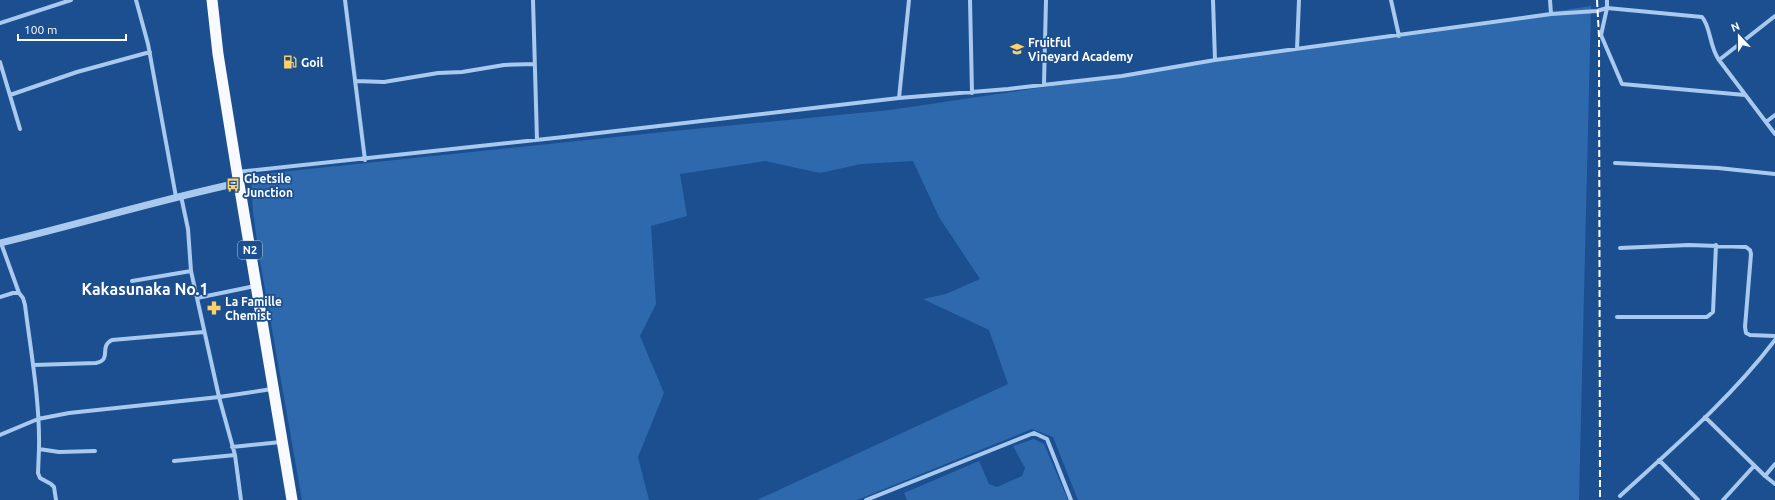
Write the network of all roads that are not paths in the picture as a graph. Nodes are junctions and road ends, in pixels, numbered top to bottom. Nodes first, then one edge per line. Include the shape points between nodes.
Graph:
1 (71, 0) edge
2 (136, 0) edge
3 (212, 0) edge
4 (345, 0) edge
5 (534, 0) edge
6 (909, 0) edge
7 (970, 0) edge
8 (1046, 0) edge
9 (1213, 0) edge
10 (1299, 0) edge
11 (1391, 0) edge
12 (1550, 0) edge
13 (1607, 0) edge
14 (1607, 8) junction
15 (1551, 14) junction
16 (1775, 16) edge
17 (0, 23) edge
18 (1399, 36) junction
19 (1297, 49) junction
20 (150, 52) junction
21 (1215, 60) junction
22 (1719, 60) junction
23 (0, 62) edge
24 (534, 64) junction
25 (356, 81) junction
26 (1044, 84) junction
27 (972, 93) junction
28 (10, 95) junction
29 (1745, 95) junction
30 (899, 98) junction
31 (1775, 115) edge
32 (1766, 122) junction
33 (20, 129) dead end
34 (1775, 134) edge
35 (537, 140) junction
36 (365, 160) junction
37 (1615, 163) dead end
38 (1775, 174) edge
39 (237, 178) junction
40 (179, 196) junction
41 (1, 243) edge
42 (1716, 245) junction
43 (1620, 248) dead end
44 (191, 271) junction
45 (132, 281) dead end
46 (256, 286) junction
47 (19, 293) junction
48 (0, 297) edge
49 (197, 298) junction
50 (1616, 317) dead end
51 (204, 332) junction
52 (1775, 336) edge
53 (1775, 340) edge
54 (34, 365) junction
55 (274, 388) junction
56 (219, 397) junction
57 (1705, 417) junction
58 (38, 419) junction
59 (0, 436) edge
60 (282, 442) junction
61 (232, 447) junction
62 (39, 449) junction
63 (95, 451) dead end
64 (235, 455) junction
65 (1659, 460) junction
66 (174, 461) dead end
67 (1775, 464) edge
68 (1754, 466) junction
69 (1765, 476) junction
70 (1775, 484) edge
71 (1620, 496) dead end
72 (56, 500) edge
73 (241, 500) edge
74 (292, 500) edge
75 (866, 500) edge
76 (1071, 500) edge
77 (1698, 500) edge
78 (1722, 500) edge

1 - 17 street
2 - 20 street
3 - 39 highway, N2
4 - 25 street
5 - 24 street
6 - 30 street
7 - 27 street
8 - 26 street
9 - 21 street
10 - 19 street
11 - 18 street
12 - 15 street
13 - 14 street
14 - 15 street
14 - 22 street via 1702,16 1713,51
14 - 29 street via 1601,34 1622,84
15 - 18 street
16 - 22 street
18 - 19 street
19 - 21 street
20 - 28 street via 77,72
20 - 40 street
21 - 26 street via 1122,76
22 - 29 street
23 - 28 street
24 - 25 street via 504,65 384,82
24 - 35 street
25 - 36 street
26 - 27 street
27 - 30 street
28 - 33 street
29 - 32 street
30 - 35 street
31 - 32 street
32 - 34 street
35 - 36 street
36 - 39 street
37 - 38 street via 1718,168
39 - 40 street
39 - 46 highway, N2
40 - 41 street via 66,228
40 - 44 street via 188,228
41 - 47 street
42 - 43 street
42 - 50 street via 1711,315
42 - 52 street via 1746,247 1750,250 1746,333
44 - 45 street
44 - 49 street
46 - 49 street
46 - 55 highway, N2
47 - 48 street via 13,292
47 - 54 street via 25,305
49 - 51 street
51 - 54 street via 112,340 107,342 104,348 105,358 96,364
51 - 56 street
53 - 57 street via 1765,354
54 - 58 street
55 - 56 street
55 - 60 highway, N2
56 - 58 street via 109,408
56 - 61 street
57 - 65 street
57 - 68 street
58 - 59 street
58 - 62 street
60 - 61 street
60 - 74 highway, N2
61 - 64 street
62 - 63 street via 59,452
62 - 72 street via 38,473 40,478 54,487
64 - 66 street
64 - 73 street
65 - 71 street
65 - 77 street
67 - 69 street
68 - 69 street
68 - 78 street
69 - 70 street
75 - 76 street via 1034,434 1047,439

